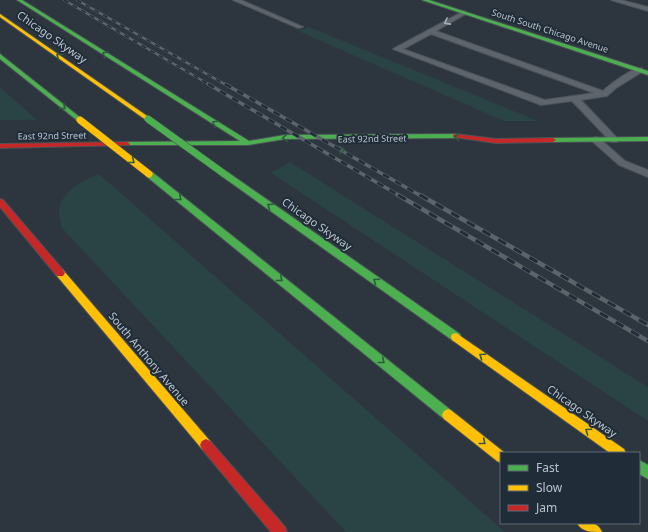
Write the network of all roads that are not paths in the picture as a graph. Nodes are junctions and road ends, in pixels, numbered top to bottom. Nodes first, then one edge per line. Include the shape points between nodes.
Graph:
1 (19, 0) edge
2 (424, 0) edge
3 (614, 0) edge
4 (241, 1) edge
5 (648, 9) edge
6 (464, 13) junction
7 (0, 15) edge
8 (300, 27) dead end
9 (430, 31) junction
10 (0, 56) edge
11 (644, 72) edge
12 (604, 94) junction
13 (574, 98) junction
14 (648, 139) edge
15 (596, 140) junction
16 (614, 140) junction
17 (496, 141) junction
18 (248, 144) junction
19 (0, 146) edge
20 (462, 147) dead end
21 (276, 149) dead end
22 (648, 174) edge
23 (0, 202) edge
24 (619, 452) edge
25 (500, 456) edge
26 (640, 467) edge
27 (648, 473) edge
28 (585, 524) edge
29 (280, 532) edge
30 (595, 532) edge

18 -> 1 main road
2 - 6 main road, South South Chicago Avenue
3 - 5 lane
4 - 8 lane
6 -> 9 lane
6 - 11 main road, South South Chicago Avenue
24 -> 7 main road, Chicago Skyway, bridge
9 - 12 lane
9 - 13 lane via 397,49 544,103
10 -> 25 main road, bridge
11 - 12 lane via 613,86
12 - 13 lane
13 - 16 lane
14 - 16 main road, East 92nd Street
15 - 16 main road, East 92nd Street
15 - 17 main road, East 92nd Street
15 - 22 lane via 622,163
17 -> 18 main road, East 92nd Street via 451,136 285,137
17 - 20 main road, East 92nd Street
18 - 19 main road, East 92nd Street
18 - 21 main road, East 92nd Street
23 - 29 main road, South Anthony Avenue
26 - 27 main road
28 - 30 main road

